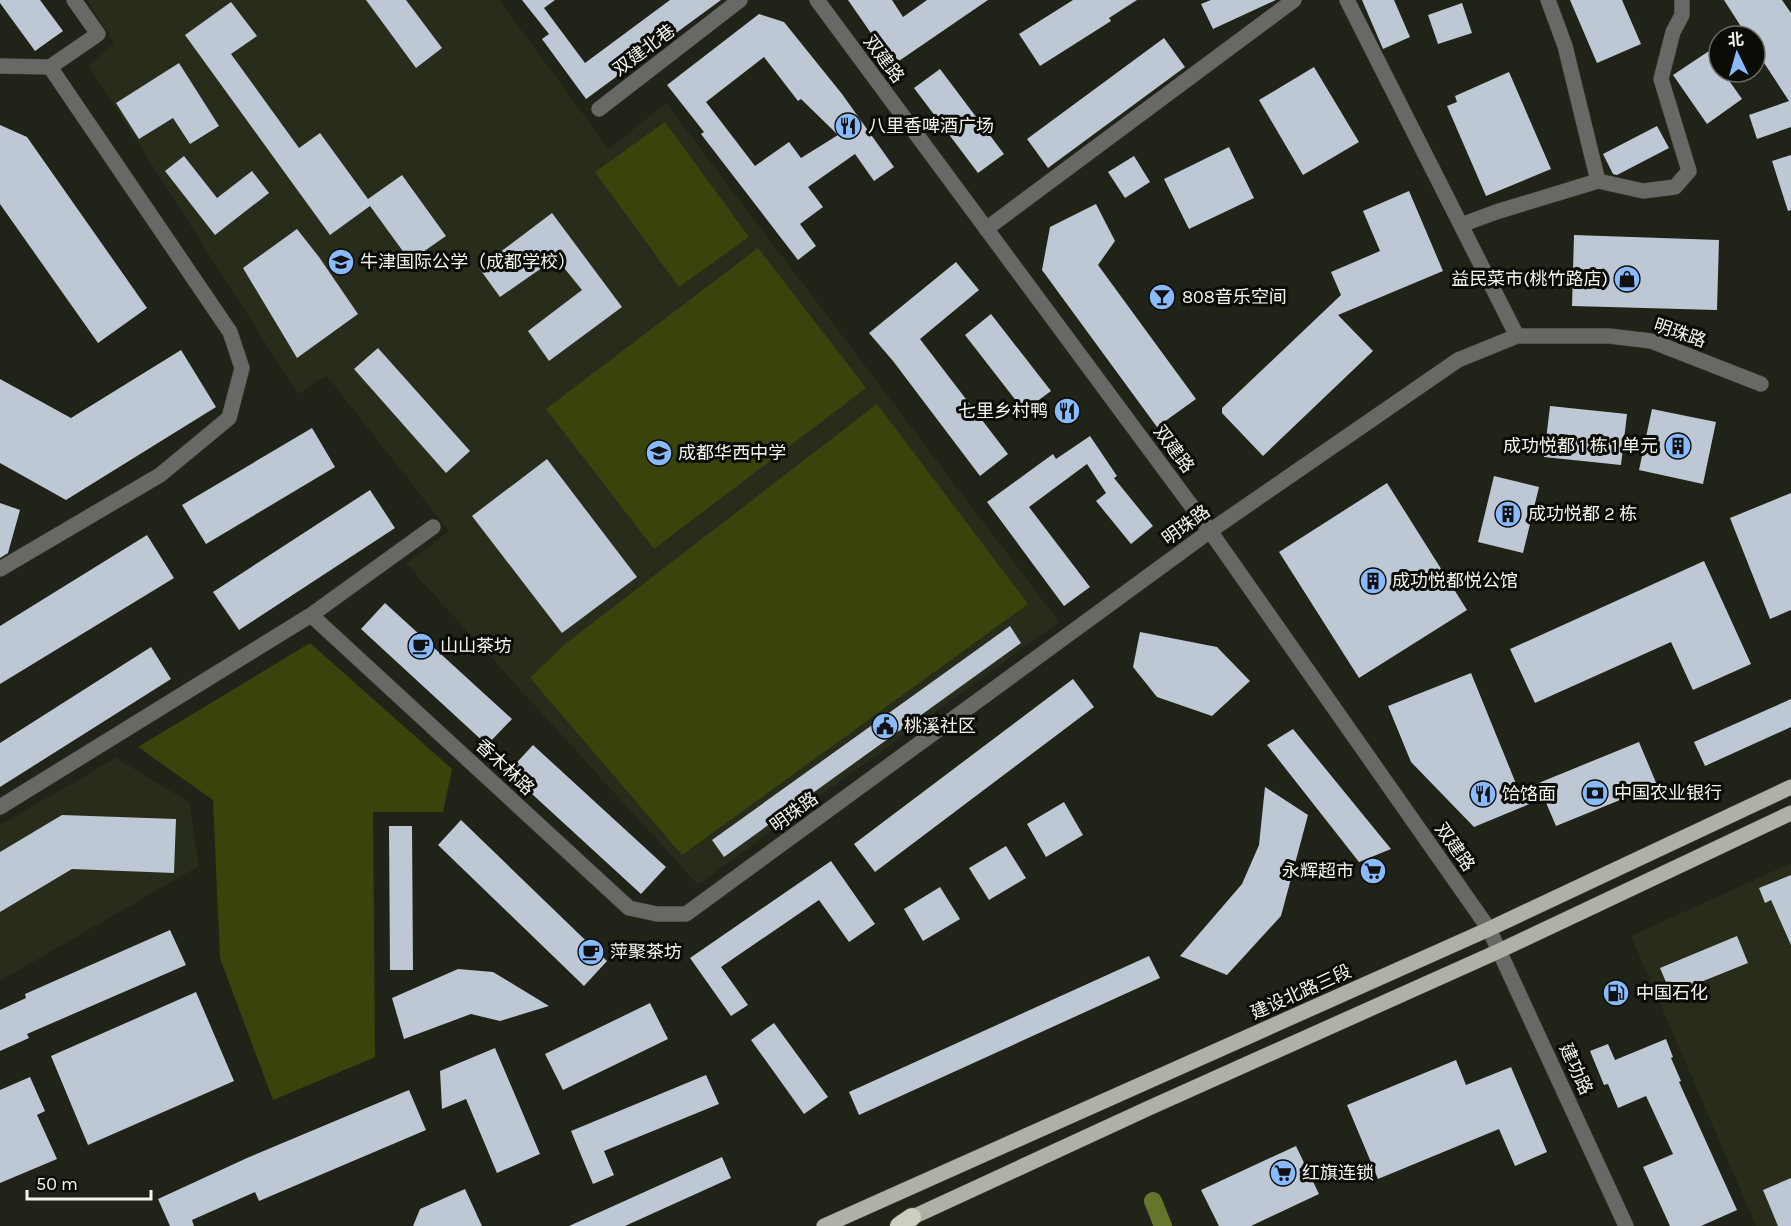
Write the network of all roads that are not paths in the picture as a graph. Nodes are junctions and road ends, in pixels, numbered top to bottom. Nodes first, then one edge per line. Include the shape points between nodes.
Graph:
1 (74, 0) edge
2 (740, 0) edge
3 (817, 0) edge
4 (1294, 0) edge
5 (1347, 0) edge
6 (1548, 0) edge
7 (1682, 0) edge
8 (0, 66) edge
9 (50, 67) junction
10 (599, 109) dead end
11 (1598, 181) junction
12 (1461, 225) junction
13 (987, 230) junction
14 (1517, 336) junction
15 (1761, 384) dead end
16 (433, 527) dead end
17 (1210, 531) junction
18 (0, 569) edge
19 (311, 615) junction
20 (1791, 787) edge
21 (0, 807) edge
22 (1791, 813) edge
23 (686, 914) joint
24 (1489, 929) junction
25 (1499, 951) junction
26 (905, 1222) edge
27 (824, 1226) edge
28 (894, 1226) edge
29 (1626, 1226) edge

1 - 9 street via 98,34
2 - 10 street, 双建北巷
3 - 13 street, 双建路
4 - 13 street
5 - 12 street
6 - 11 street via 1565,46
7 - 11 street via 1682,15 1673,32 1661,79 1689,171 1675,187 1643,191
8 - 9 street
9 - 18 street via 230,332 242,368 229,418 220,426 160,475
11 - 12 street
12 - 14 street
13 - 17 street, 双建路
14 - 15 street, 明珠路 via 1609,336 1651,341
14 - 17 street, 明珠路 via 1458,360
16 - 19 street
17 - 23 street, 明珠路
17 - 24 street, 双建路
19 - 21 street
19 - 23 street, 香木林路 via 629,908 657,914
20 - 24 main road, 建设北路三段
22 - 25 main road
24 - 25 street, 建功路
24 - 27 main road, 建设北路三段
25 - 26 main road
25 - 29 street, 建功路
26 - 28 main road

